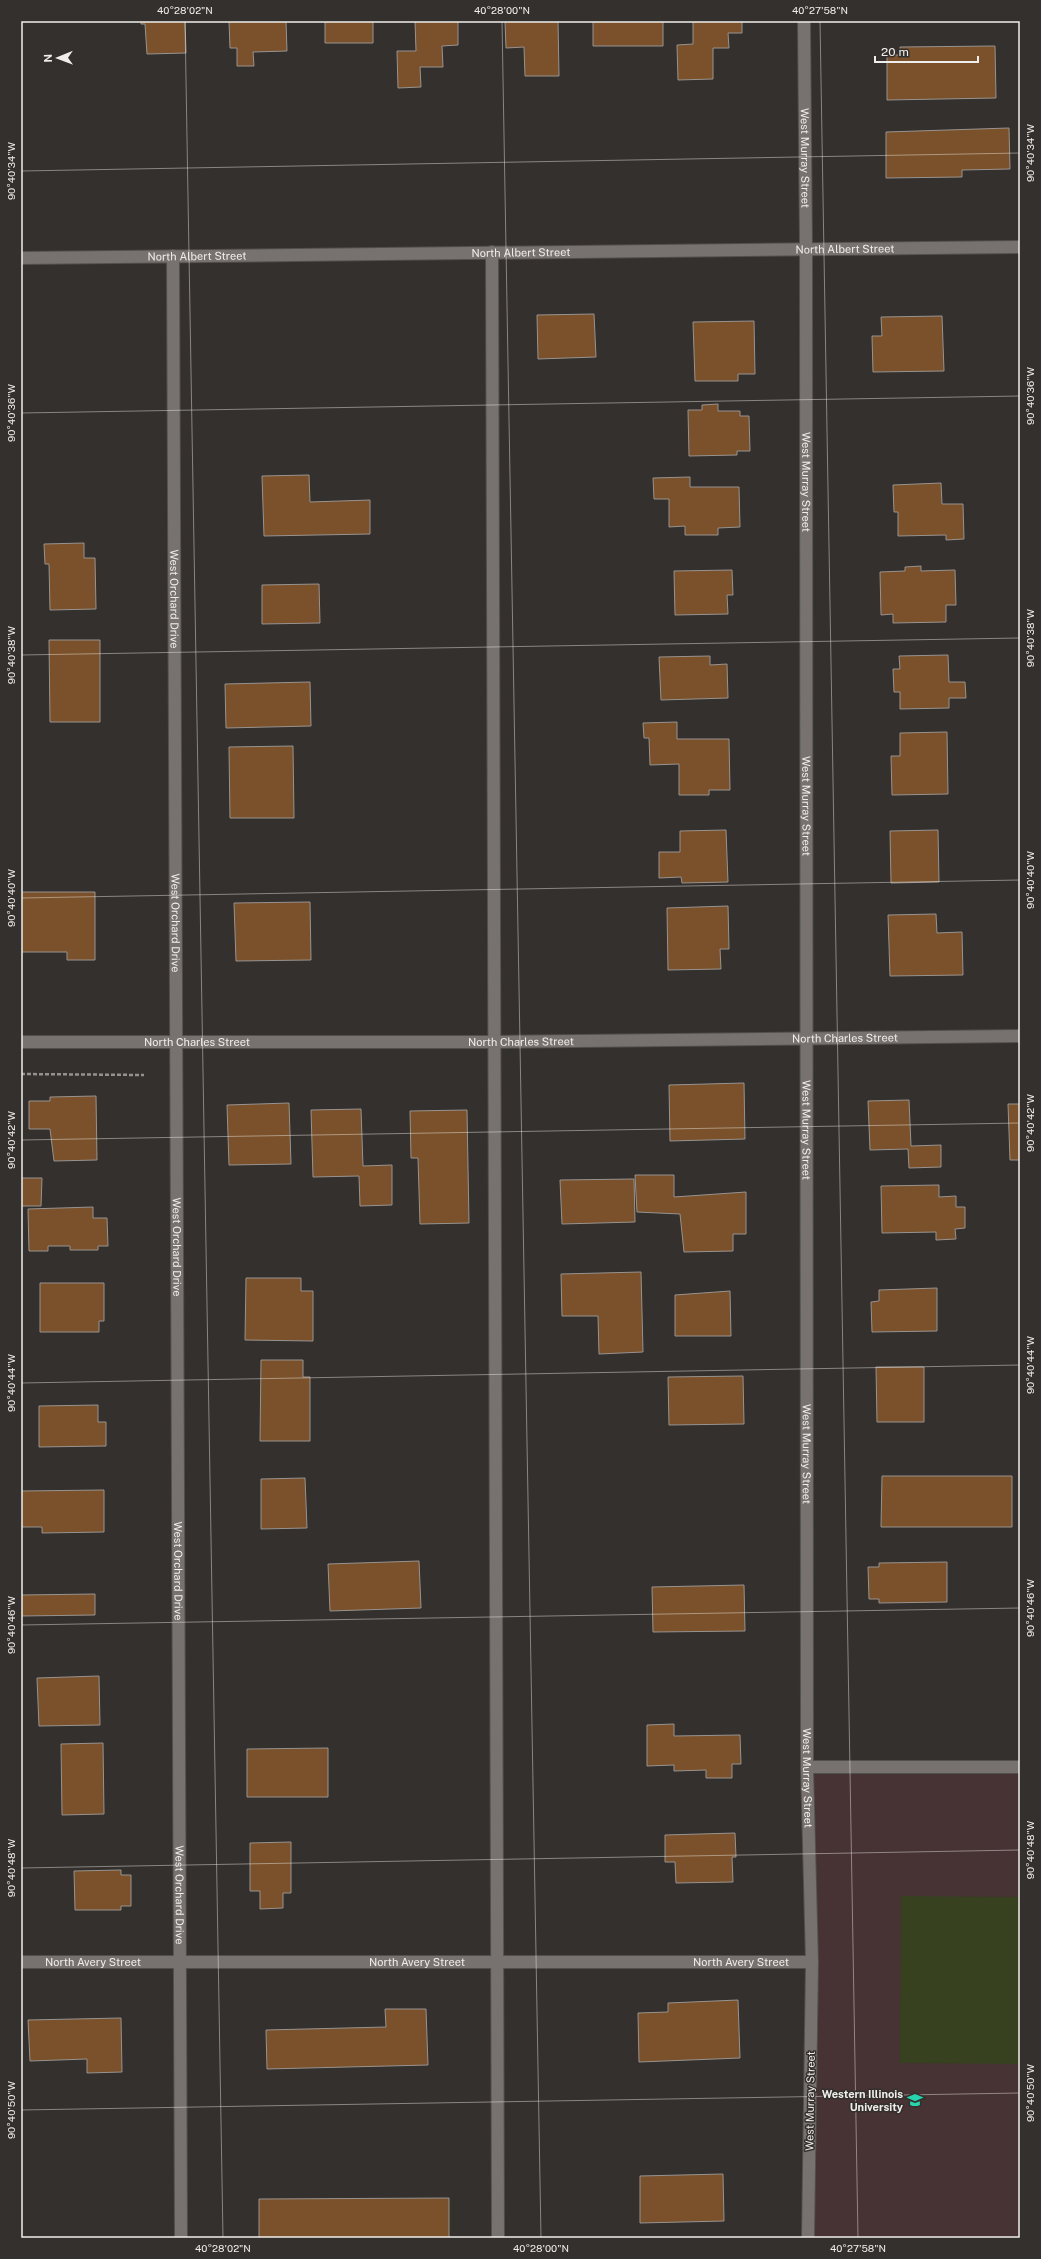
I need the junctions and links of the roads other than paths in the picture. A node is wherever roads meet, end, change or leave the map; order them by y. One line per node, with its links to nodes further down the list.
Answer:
1 (804, 21): 3 (street, West Murray Street)
2 (1020, 247): 3 (street, North Albert Street)
3 (806, 248): 4 (street, North Albert Street); 8 (street, West Murray Street)
4 (492, 252): 5 (street, North Albert Street); 11 (street)
5 (174, 256): 6 (street, North Albert Street); 10 (street, West Orchard Drive)
6 (21, 258)
7 (1020, 1036): 8 (street, North Charles Street)
8 (807, 1038): 11 (street, North Charles Street); 12 (street, West Murray Street)
9 (21, 1042): 10 (street, North Charles Street)
10 (176, 1042): 11 (street, North Charles Street); 14 (street, West Orchard Drive)
11 (494, 1042): 16 (street)
12 (807, 1767): 13 (street); 17 (street, West Murray Street)
13 (1020, 1767)
14 (179, 1961): 15 (street, North Avery Street); 16 (street, North Avery Street); 18 (street, West Orchard Drive)
15 (21, 1962)
16 (497, 1962): 17 (street, North Avery Street); 19 (street)
17 (812, 1962): 20 (street, West Murray Street)
18 (181, 2238)
19 (498, 2238)
20 (808, 2238)

